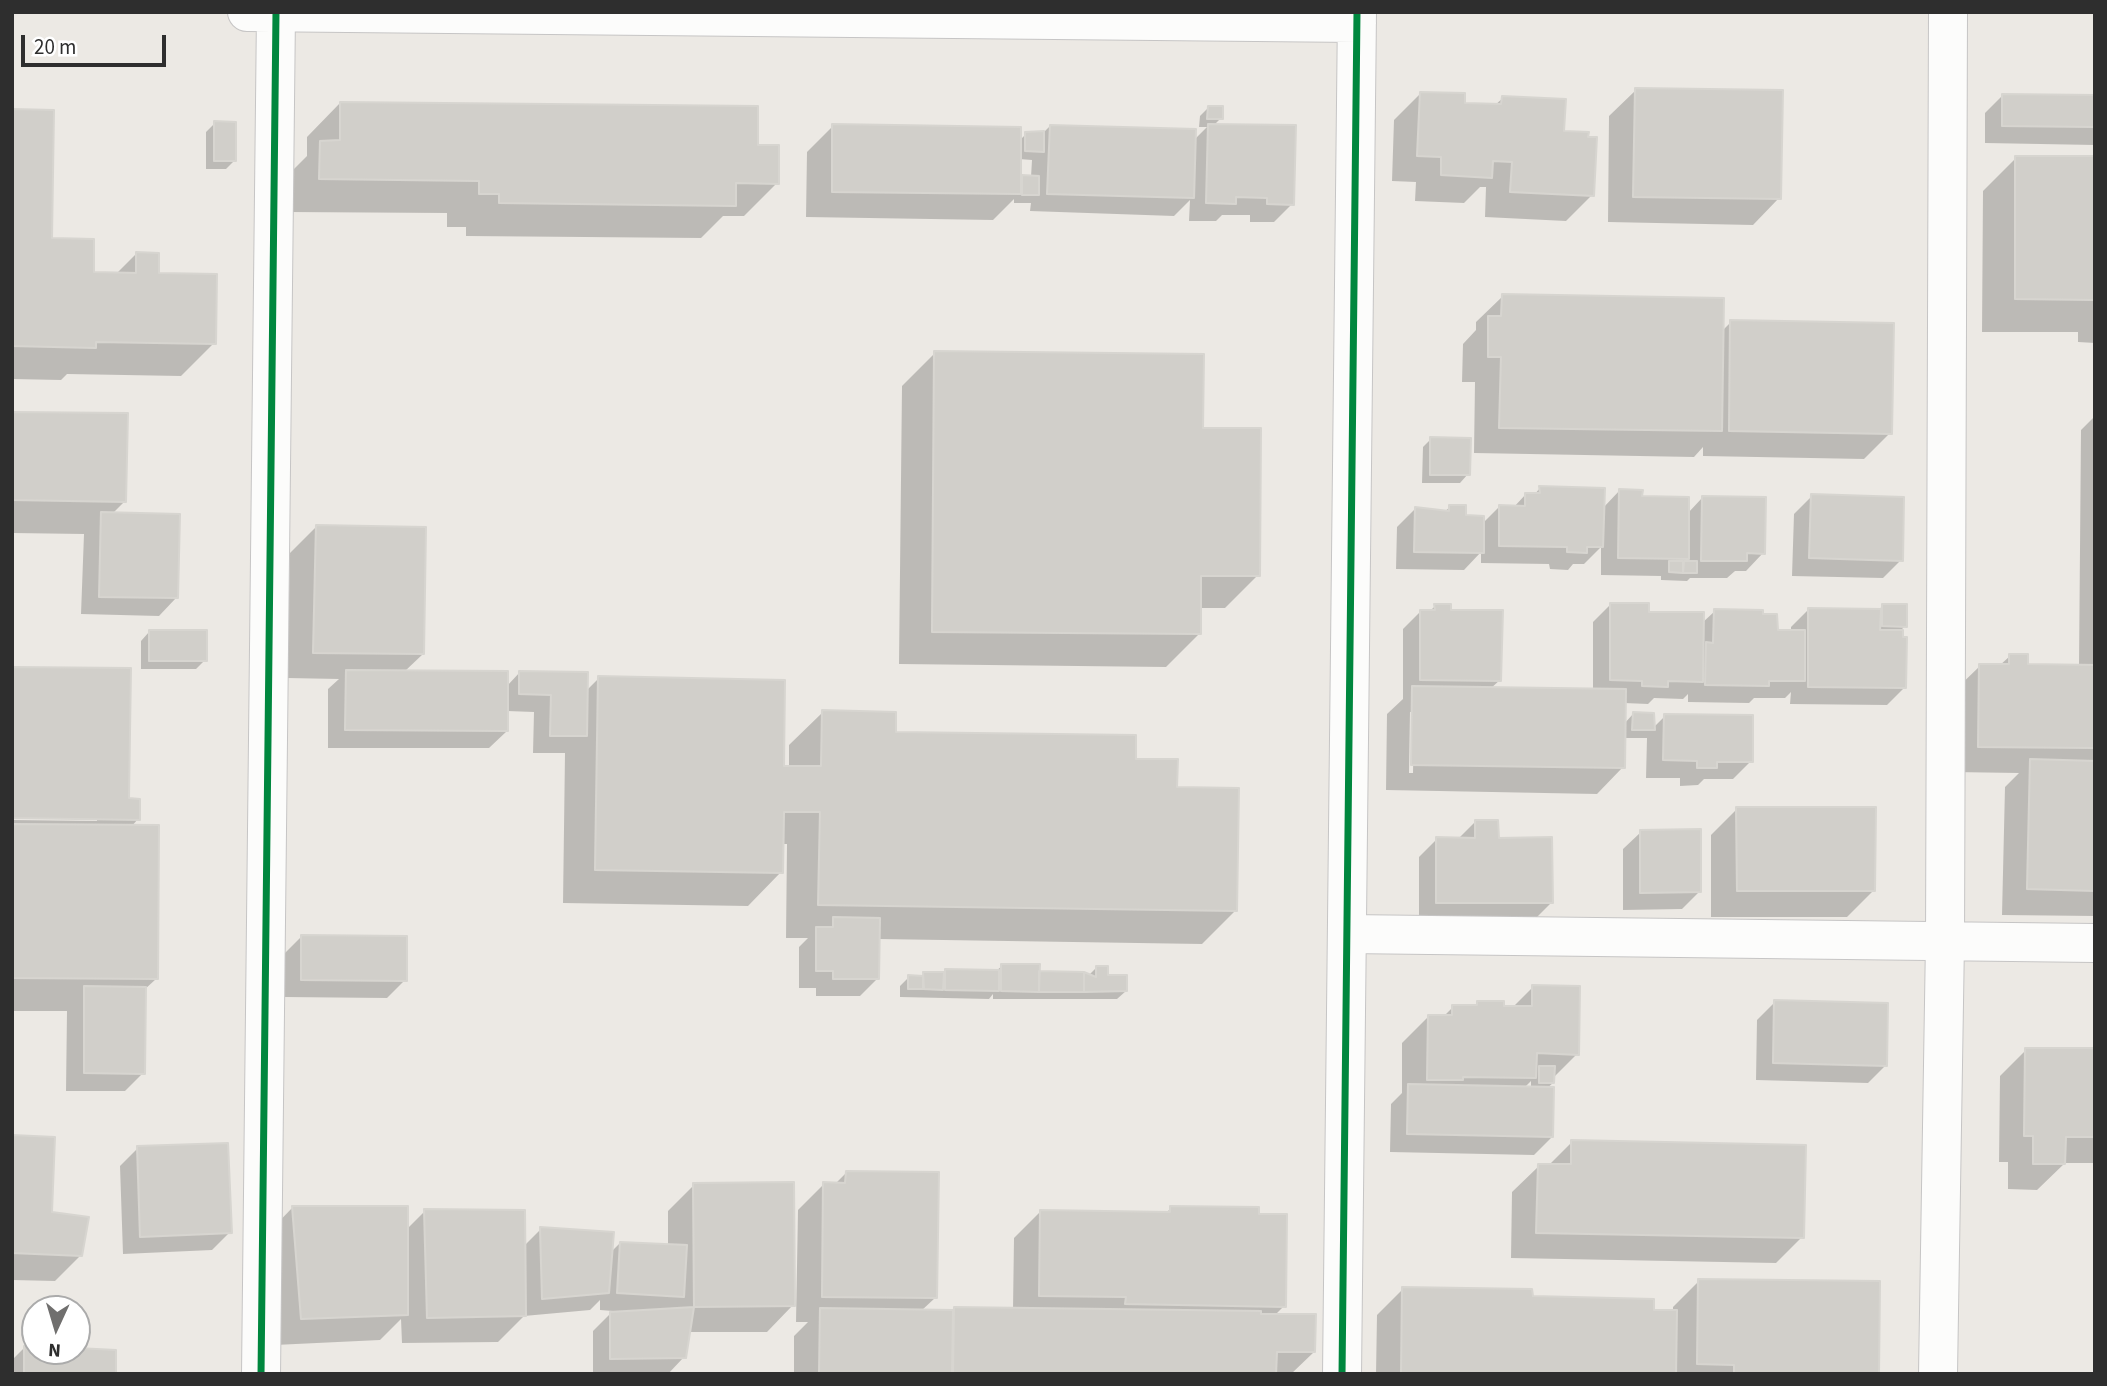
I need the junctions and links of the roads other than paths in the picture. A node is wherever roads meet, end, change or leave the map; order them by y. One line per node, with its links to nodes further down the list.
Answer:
1 (247, 12): 2 (street)
2 (276, 12): 4 (street); 8 (street)
3 (1948, 12): 6 (street)
4 (1357, 18): 5 (street)
5 (1347, 934): 6 (street); 9 (street)
6 (1945, 941): 7 (street); 10 (street)
7 (2095, 943)
8 (261, 1374)
9 (1342, 1374)
10 (1938, 1374)

